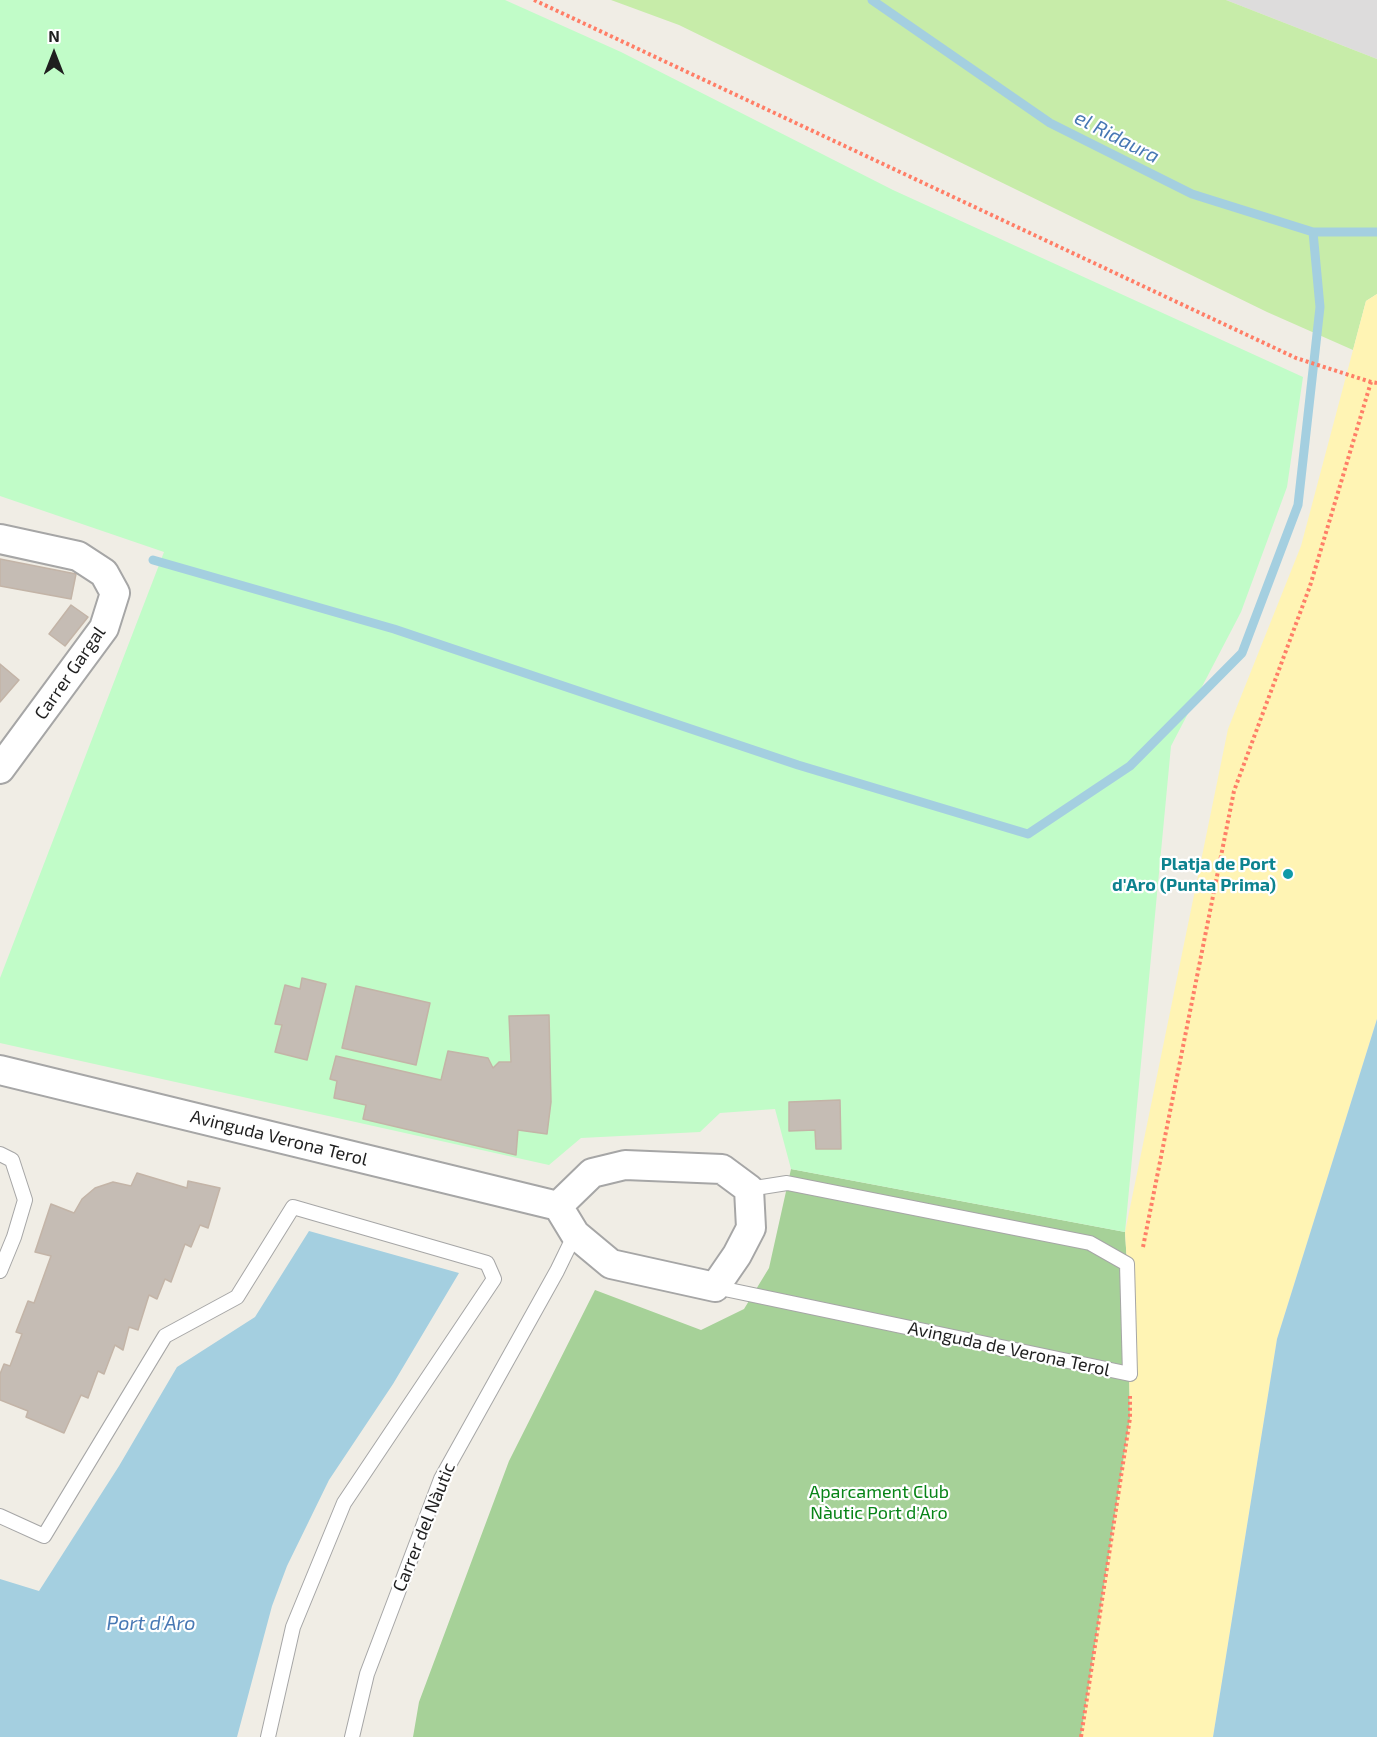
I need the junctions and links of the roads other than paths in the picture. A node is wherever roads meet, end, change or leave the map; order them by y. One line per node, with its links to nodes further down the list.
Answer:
1 (0, 539): 2 (street, Carrer Gargal)
2 (0, 769)
3 (0, 1070): 6 (street, Avinguda Verona Terol)
4 (0, 1154): 8 (lane)
5 (749, 1189): 6 (street); 9 (street); 9 (lane, Avinguda de Verona Terol)
6 (558, 1206): 7 (street)
7 (575, 1234): 9 (street); 12 (lane, Carrer del Nàutic)
8 (0, 1271)
9 (715, 1287)
10 (0, 1516): 11 (lane)
11 (268, 1737)
12 (352, 1737)

